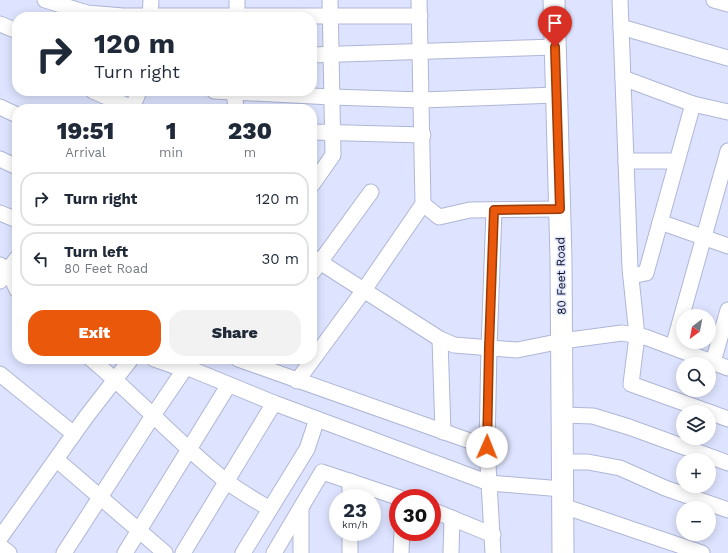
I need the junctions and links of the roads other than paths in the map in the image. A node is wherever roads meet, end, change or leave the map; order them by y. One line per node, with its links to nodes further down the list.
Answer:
1 (45, 0): 8 (street)
2 (151, 0): 9 (street)
3 (237, 0): 10 (street)
4 (330, 0): 12 (street)
5 (419, 0): 13 (street)
6 (554, 0): 17 (main road, 80 Feet Road)
7 (620, 0): 15 (street)
8 (84, 12)
9 (150, 12)
10 (237, 12)
11 (317, 16): 12 (street)
12 (331, 16): 13 (street); 19 (street)
13 (420, 16): 18 (street)
14 (0, 24): 16 (street)
15 (621, 27): 21 (street); 22 (street)
16 (12, 29)
17 (555, 47): 18 (street); 23 (main road, 80 Feet Road)
18 (420, 52): 19 (street); 27 (street)
19 (331, 54): 20 (street); 26 (street)
20 (317, 55)
21 (728, 58)
22 (623, 78): 29 (street); 38 (street)
23 (557, 95): 27 (street); 44 (main road, 80 Feet Road)
24 (104, 96): 28 (street)
25 (312, 96): 26 (street)
26 (332, 97): 27 (street); 34 (street)
27 (422, 100): 35 (street)
28 (121, 104)
29 (693, 104): 31 (street); 39 (street)
30 (0, 107): 32 (street)
31 (728, 112)
32 (12, 113)
33 (317, 132): 34 (street)
34 (332, 133): 35 (street); 41 (street)
35 (423, 135): 43 (street)
36 (728, 150): 49 (street)
37 (0, 159): 40 (street)
38 (626, 161): 39 (street); 54 (street)
39 (677, 162): 48 (street)
40 (12, 165)
41 (317, 178)
42 (371, 192): 51 (street)
43 (423, 204): 45 (street); 56 (street)
44 (560, 209): 45 (street); 60 (main road, 80 Feet Road)
45 (494, 210): 62 (street)
46 (0, 213): 47 (street)
47 (12, 218)
48 (660, 222): 49 (street); 54 (street)
49 (703, 239): 50 (street); 61 (street)
50 (728, 246)
51 (317, 261)
52 (317, 265): 56 (street)
53 (6, 268): 55 (street)
54 (631, 276): 58 (street)
55 (12, 280)
56 (364, 290): 59 (street); 63 (street)
57 (728, 310): 65 (street)
58 (637, 336): 60 (street); 61 (street); 81 (street)
59 (440, 339): 62 (street); 87 (street)
60 (562, 341): 62 (street); 82 (main road, 80 Feet Road)
61 (673, 347): 64 (street)
62 (489, 348): 89 (street)
63 (317, 354)
64 (700, 357)
65 (714, 357)
66 (716, 363): 75 (street)
67 (97, 364): 77 (street)
68 (127, 364): 77 (street)
69 (168, 364): 70 (street)
70 (184, 364)
71 (188, 364): 84 (street)
72 (191, 364): 79 (street)
73 (255, 364): 78 (street)
74 (310, 364): 78 (street)
75 (728, 368)
76 (0, 374): 88 (street)
77 (116, 380): 84 (street); 88 (street)
78 (297, 381): 87 (street)
79 (228, 386): 80 (street); 90 (street)
80 (274, 404): 85 (street); 94 (street)
81 (690, 405)
82 (562, 415): 92 (main road, 80 Feet Road); 93 (street)
83 (716, 415): 86 (street)
84 (152, 416): 90 (street); 99 (street)
85 (317, 419): 96 (street); 102 (street)
86 (728, 419)
87 (443, 432): 89 (street)
88 (74, 434): 91 (street)
89 (487, 447): 96 (street)
90 (189, 448): 94 (street); 106 (street)
91 (57, 460): 99 (street); 108 (street)
92 (562, 462): 100 (main road, 80 Feet Road); 103 (street)
93 (728, 463)
94 (227, 481): 102 (street); 116 (street)
95 (350, 482): 97 (street); 98 (street); 101 (street)
96 (489, 483): 100 (street); 107 (street)
97 (350, 489)
98 (389, 494)
99 (100, 498): 106 (street); 113 (street)
100 (562, 498): 124 (main road, 80 Feet Road); 125 (street)
101 (301, 508): 118 (street); 119 (street)
102 (270, 509): 117 (street)
103 (728, 510)
104 (441, 514): 105 (street)
105 (452, 518): 107 (street); 122 (street)
106 (138, 530): 114 (street); 115 (street)
107 (492, 535): 123 (street)
108 (0, 538)
109 (350, 541): 120 (street)
110 (402, 541): 121 (street)
111 (0, 546): 112 (street)
112 (9, 553)
113 (64, 553)
114 (125, 553)
115 (165, 553)
116 (182, 553)
117 (243, 553)
118 (274, 553)
119 (301, 553)
120 (350, 553)
121 (401, 553)
122 (451, 553)
123 (493, 553)
124 (563, 553)
125 (702, 553)

